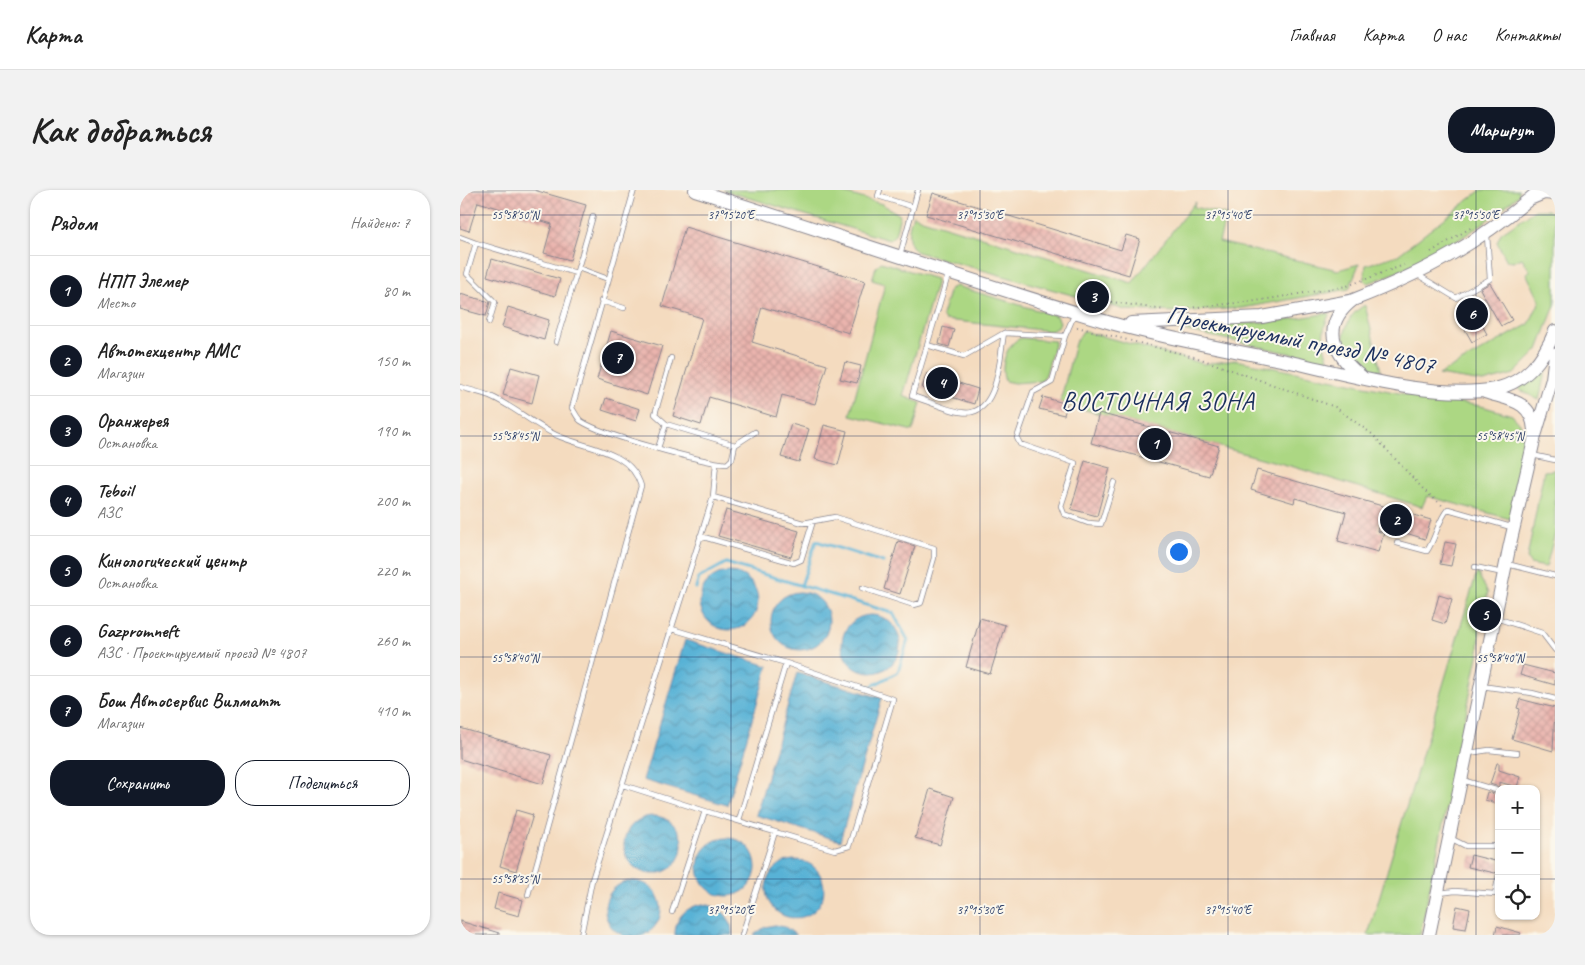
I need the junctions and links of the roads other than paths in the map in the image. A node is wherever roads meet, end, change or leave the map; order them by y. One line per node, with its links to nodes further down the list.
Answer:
1 (634, 190): 17 (lane)
2 (695, 190): 13 (main road, Проектируемый проезд № 4807)
3 (880, 190): 8 (lane)
4 (918, 190): 8 (lane)
5 (1540, 190): 7 (main road)
6 (1555, 194): 7 (main road)
7 (1528, 201): 10 (main road)
8 (913, 207): 13 (lane)
9 (593, 216): 14 (lane)
10 (1486, 233): 16 (main road); 16 (lane)
11 (460, 237): 12 (lane)
12 (476, 243): 14 (lane); 22 (lane)
13 (900, 255): 15 (main road, Проектируемый проезд № 4807)
14 (577, 271): 17 (lane); 27 (lane)
15 (950, 271): 21 (main road, Проектируемый проезд № 4807); 28 (lane)
16 (1417, 274): 18 (main road)
17 (608, 279): 19 (lane)
18 (1353, 300): 23 (main road, Проектируемый проезд № 4807); 31 (main road)
19 (601, 302): 20 (lane); 38 (lane)
20 (624, 308)
21 (1076, 312): 23 (main road, Проектируемый проезд № 4807); 26 (lane)
22 (490, 322)
23 (1114, 323): 31 (main road, Проектируемый проезд № 4807)
24 (1555, 331): 33 (main road)
25 (1004, 333): 26 (lane); 28 (lane); 28 (lane)
26 (1065, 336): 42 (lane)
27 (556, 342)
28 (927, 345)
29 (1555, 354): 36 (main road)
30 (671, 358): 34 (lane)
31 (1364, 378): 33 (main road, Проектируемый проезд № 4807)
32 (460, 387): 70 (lane)
33 (1480, 391): 36 (main road)
34 (666, 424): 37 (lane); 38 (lane)
35 (755, 432): 37 (lane)
36 (1535, 436): 39 (main road)
37 (735, 446): 41 (lane)
38 (658, 448): 41 (lane)
39 (1530, 454): 40 (lane); 45 (main road)
40 (1555, 460)
41 (716, 463): 43 (lane)
42 (1114, 482)
43 (713, 497): 44 (lane); 46 (lane)
44 (813, 521): 46 (lane); 51 (lane)
45 (1513, 528): 47 (lane); 49 (main road)
46 (700, 536): 53 (lane)
47 (1397, 543)
48 (1475, 567): 49 (lane)
49 (1505, 568): 50 (lane); 52 (main road)
50 (1555, 576)
51 (862, 588)
52 (1494, 617): 54 (lane); 56 (main road)
53 (672, 629): 55 (lane); 61 (lane)
54 (1555, 650)
55 (786, 663): 64 (lane); 65 (lane)
56 (1480, 686): 57 (lane); 58 (main road)
57 (1555, 699)
58 (1467, 753): 59 (lane); 60 (main road)
59 (1517, 753)
60 (1462, 780): 62 (lane); 66 (main road)
61 (623, 784): 63 (lane); 72 (lane)
62 (1495, 790)
63 (705, 812): 64 (lane); 71 (lane)
64 (739, 820): 65 (lane)
65 (775, 832): 73 (lane)
66 (1449, 838): 67 (lane); 69 (main road)
67 (1495, 846)
68 (1499, 875): 69 (lane)
69 (1438, 893): 74 (main road)
70 (528, 895)
71 (672, 912)
72 (581, 935)
73 (742, 935)
74 (1429, 935)

